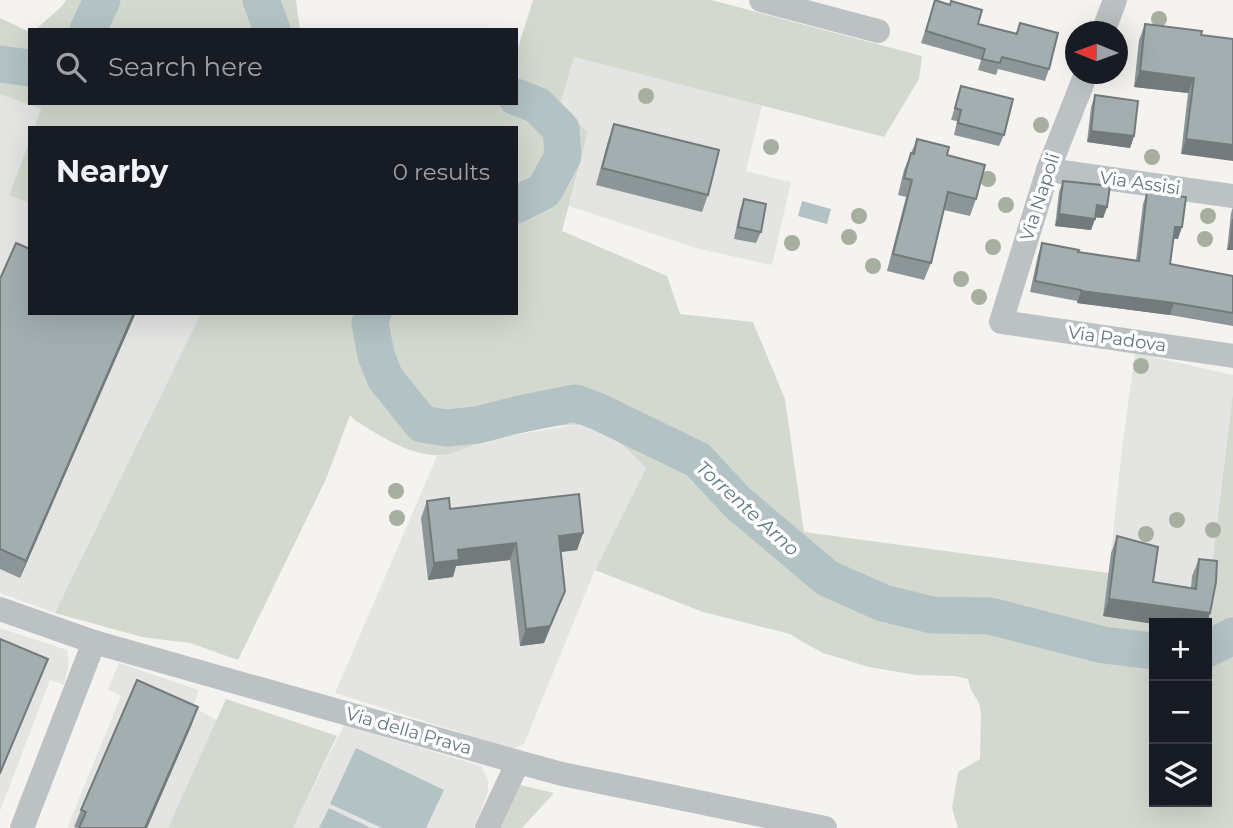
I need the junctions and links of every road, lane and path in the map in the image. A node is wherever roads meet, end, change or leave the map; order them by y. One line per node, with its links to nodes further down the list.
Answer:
1 (761, 0): 4 (street)
2 (1115, 0): 3 (street)
3 (1107, 21)
4 (878, 31)
5 (1082, 84): 6 (street, Via Napoli)
6 (1048, 170): 7 (street, Via Assisi); 8 (street, Via Napoli)
7 (1233, 196)
8 (1001, 323): 9 (street, Via Padova)
9 (1233, 356)
10 (0, 609): 11 (street, Via della Prava)
11 (94, 642): 12 (street, Via della Prava); 13 (street)
12 (518, 762): 14 (street); 15 (street, Via della Prava)
13 (22, 828)
14 (487, 828)
15 (825, 828)

